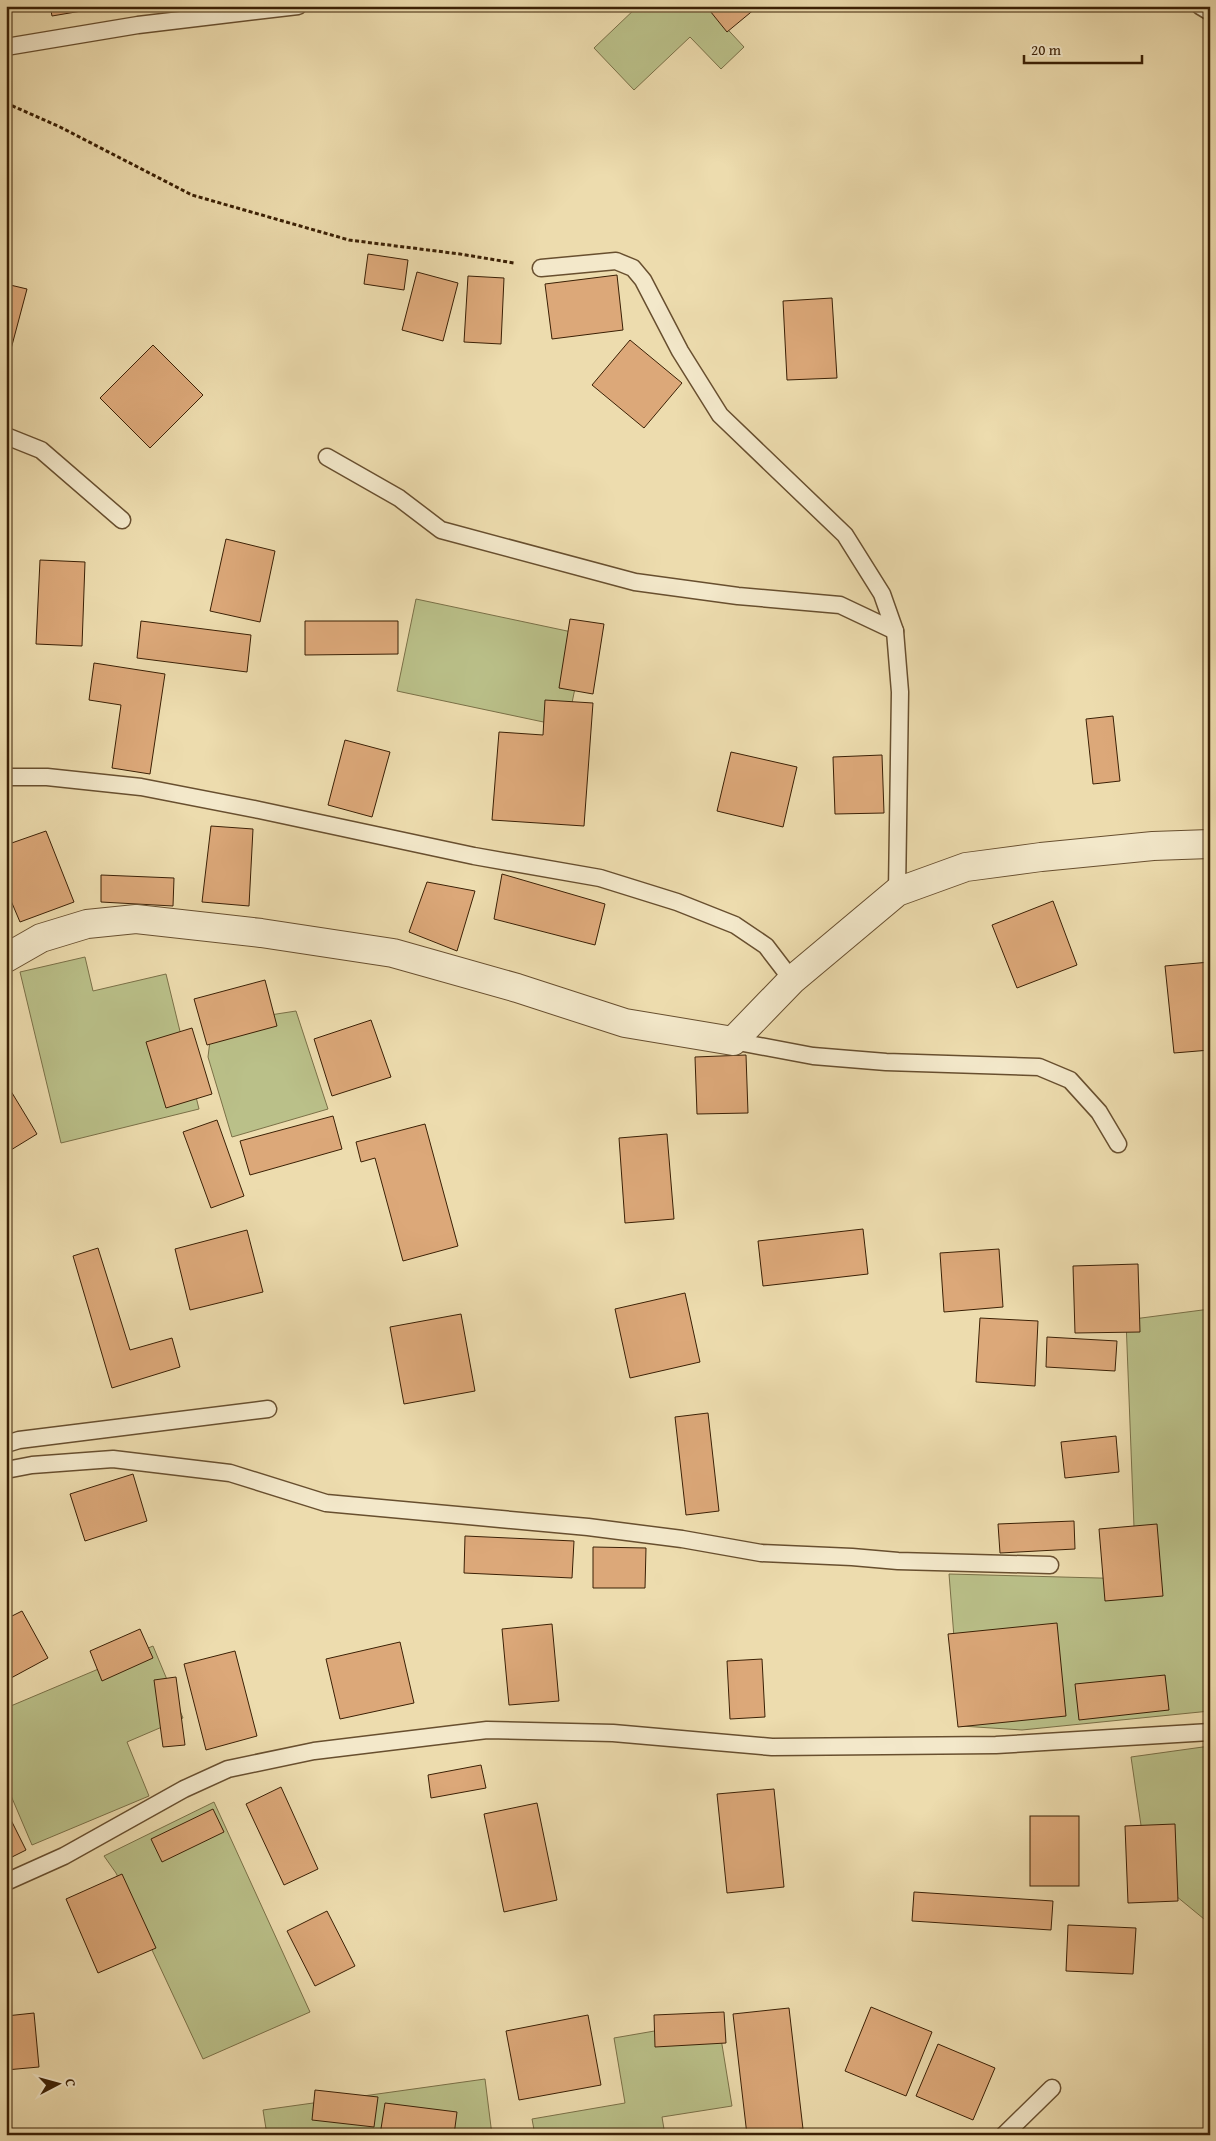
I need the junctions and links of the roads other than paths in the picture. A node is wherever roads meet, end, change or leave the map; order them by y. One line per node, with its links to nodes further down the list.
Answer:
1 (298, 6): 4 (lane)
2 (1200, 6): 3 (lane)
3 (1210, 12)
4 (6, 47)
5 (541, 268): 9 (lane)
6 (6, 436): 8 (lane)
7 (327, 457): 9 (lane)
8 (122, 520)
9 (895, 631): 12 (lane)
10 (6, 777): 14 (lane)
11 (1210, 844): 12 (street)
12 (897, 892): 14 (street)
13 (6, 958): 15 (street)
14 (792, 980): 15 (street)
15 (733, 1041): 16 (lane)
16 (1118, 1144)
17 (268, 1409): 18 (lane)
18 (6, 1444)
19 (6, 1470): 20 (lane)
20 (1050, 1566)
21 (1210, 1732): 22 (lane)
22 (6, 1882)
23 (1052, 2088): 24 (lane)
24 (1004, 2135)

